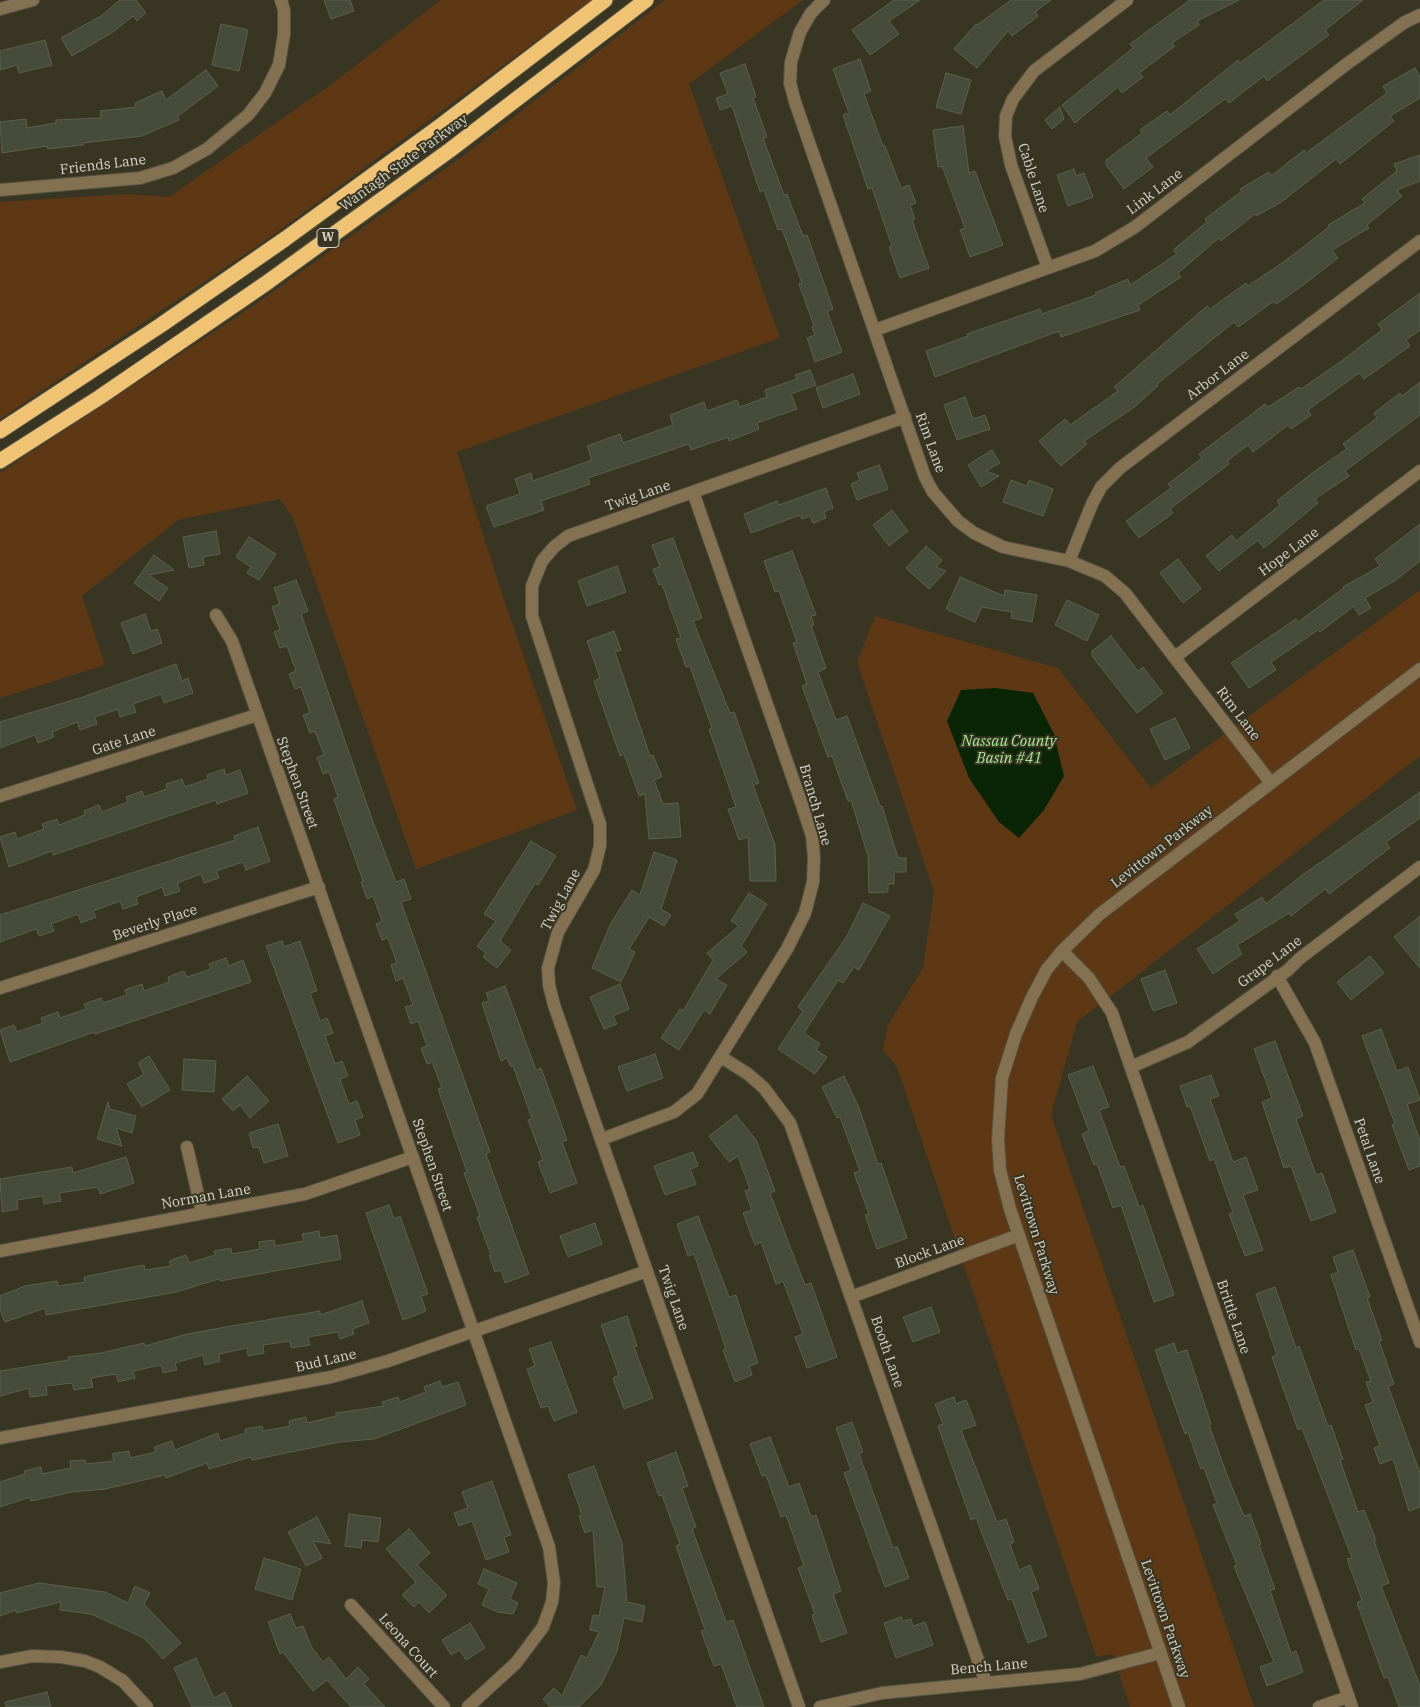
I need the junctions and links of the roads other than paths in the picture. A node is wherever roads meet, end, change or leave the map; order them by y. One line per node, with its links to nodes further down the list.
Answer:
1 (32, 0): 7 (street)
2 (281, 0): 9 (street, Friends Lane)
3 (605, 0): 14 (highway, Wantagh State Parkway / W)
4 (646, 0): 15 (highway, Wantagh State Parkway / W)
5 (824, 0): 12 (street, Rim Lane)
6 (1127, 0): 11 (street, Cable Lane)
7 (0, 9)
8 (1420, 15): 11 (street, Link Lane)
9 (0, 190)
10 (1420, 241): 18 (street, Arbor Lane)
11 (1048, 268): 12 (street, Link Lane)
12 (875, 330): 13 (street, Rim Lane)
13 (905, 417): 17 (street, Twig Lane); 18 (street, Rim Lane)
14 (0, 432)
15 (0, 461)
16 (1420, 471): 20 (street, Hope Lane)
17 (693, 492): 30 (street, Branch Lane); 32 (street, Twig Lane)
18 (1069, 561): 20 (street, Rim Lane)
19 (216, 615): 22 (street, Stephen Street)
20 (1175, 657): 23 (street, Rim Lane)
21 (1420, 669): 23 (street, Levittown Parkway)
22 (257, 714): 24 (street, Gate Lane); 26 (street, Stephen Street)
23 (1271, 783): 27 (street, Levittown Parkway)
24 (0, 796)
25 (1420, 867): 28 (street, Grape Lane)
26 (318, 887): 29 (street, Beverly Place); 34 (street, Stephen Street)
27 (1062, 951): 31 (street, Brittle Lane); 36 (street, Levittown Parkway)
28 (1277, 976): 31 (street, Grape Lane); 41 (street, Petal Lane)
29 (0, 988)
30 (721, 1057): 32 (street, Branch Lane); 39 (street, Booth Lane)
31 (1131, 1068): 47 (street, Brittle Lane)
32 (602, 1139): 38 (street, Twig Lane)
33 (187, 1147): 35 (street)
34 (413, 1157): 35 (street, Norman Lane); 40 (street, Stephen Street)
35 (202, 1212): 37 (street, Norman Lane)
36 (1019, 1235): 39 (street, Block Lane); 44 (street, Levittown Parkway)
37 (0, 1251)
38 (648, 1271): 40 (street, Bud Lane); 51 (street, Twig Lane)
39 (851, 1297): 46 (street, Booth Lane)
40 (473, 1331): 42 (street, Bud Lane); 50 (street, Stephen Street)
41 (1419, 1334)
42 (0, 1438)
43 (351, 1605): 49 (street, Leona Court)
44 (1160, 1653): 46 (street, Bench Lane); 53 (street, Levittown Parkway)
45 (0, 1662): 48 (street)
46 (986, 1683): 52 (street, Bench Lane)
47 (1350, 1702): 54 (street)
48 (147, 1707)
49 (444, 1707)
50 (468, 1707)
51 (800, 1707)
52 (820, 1707)
53 (1179, 1707)
54 (1319, 1707)

